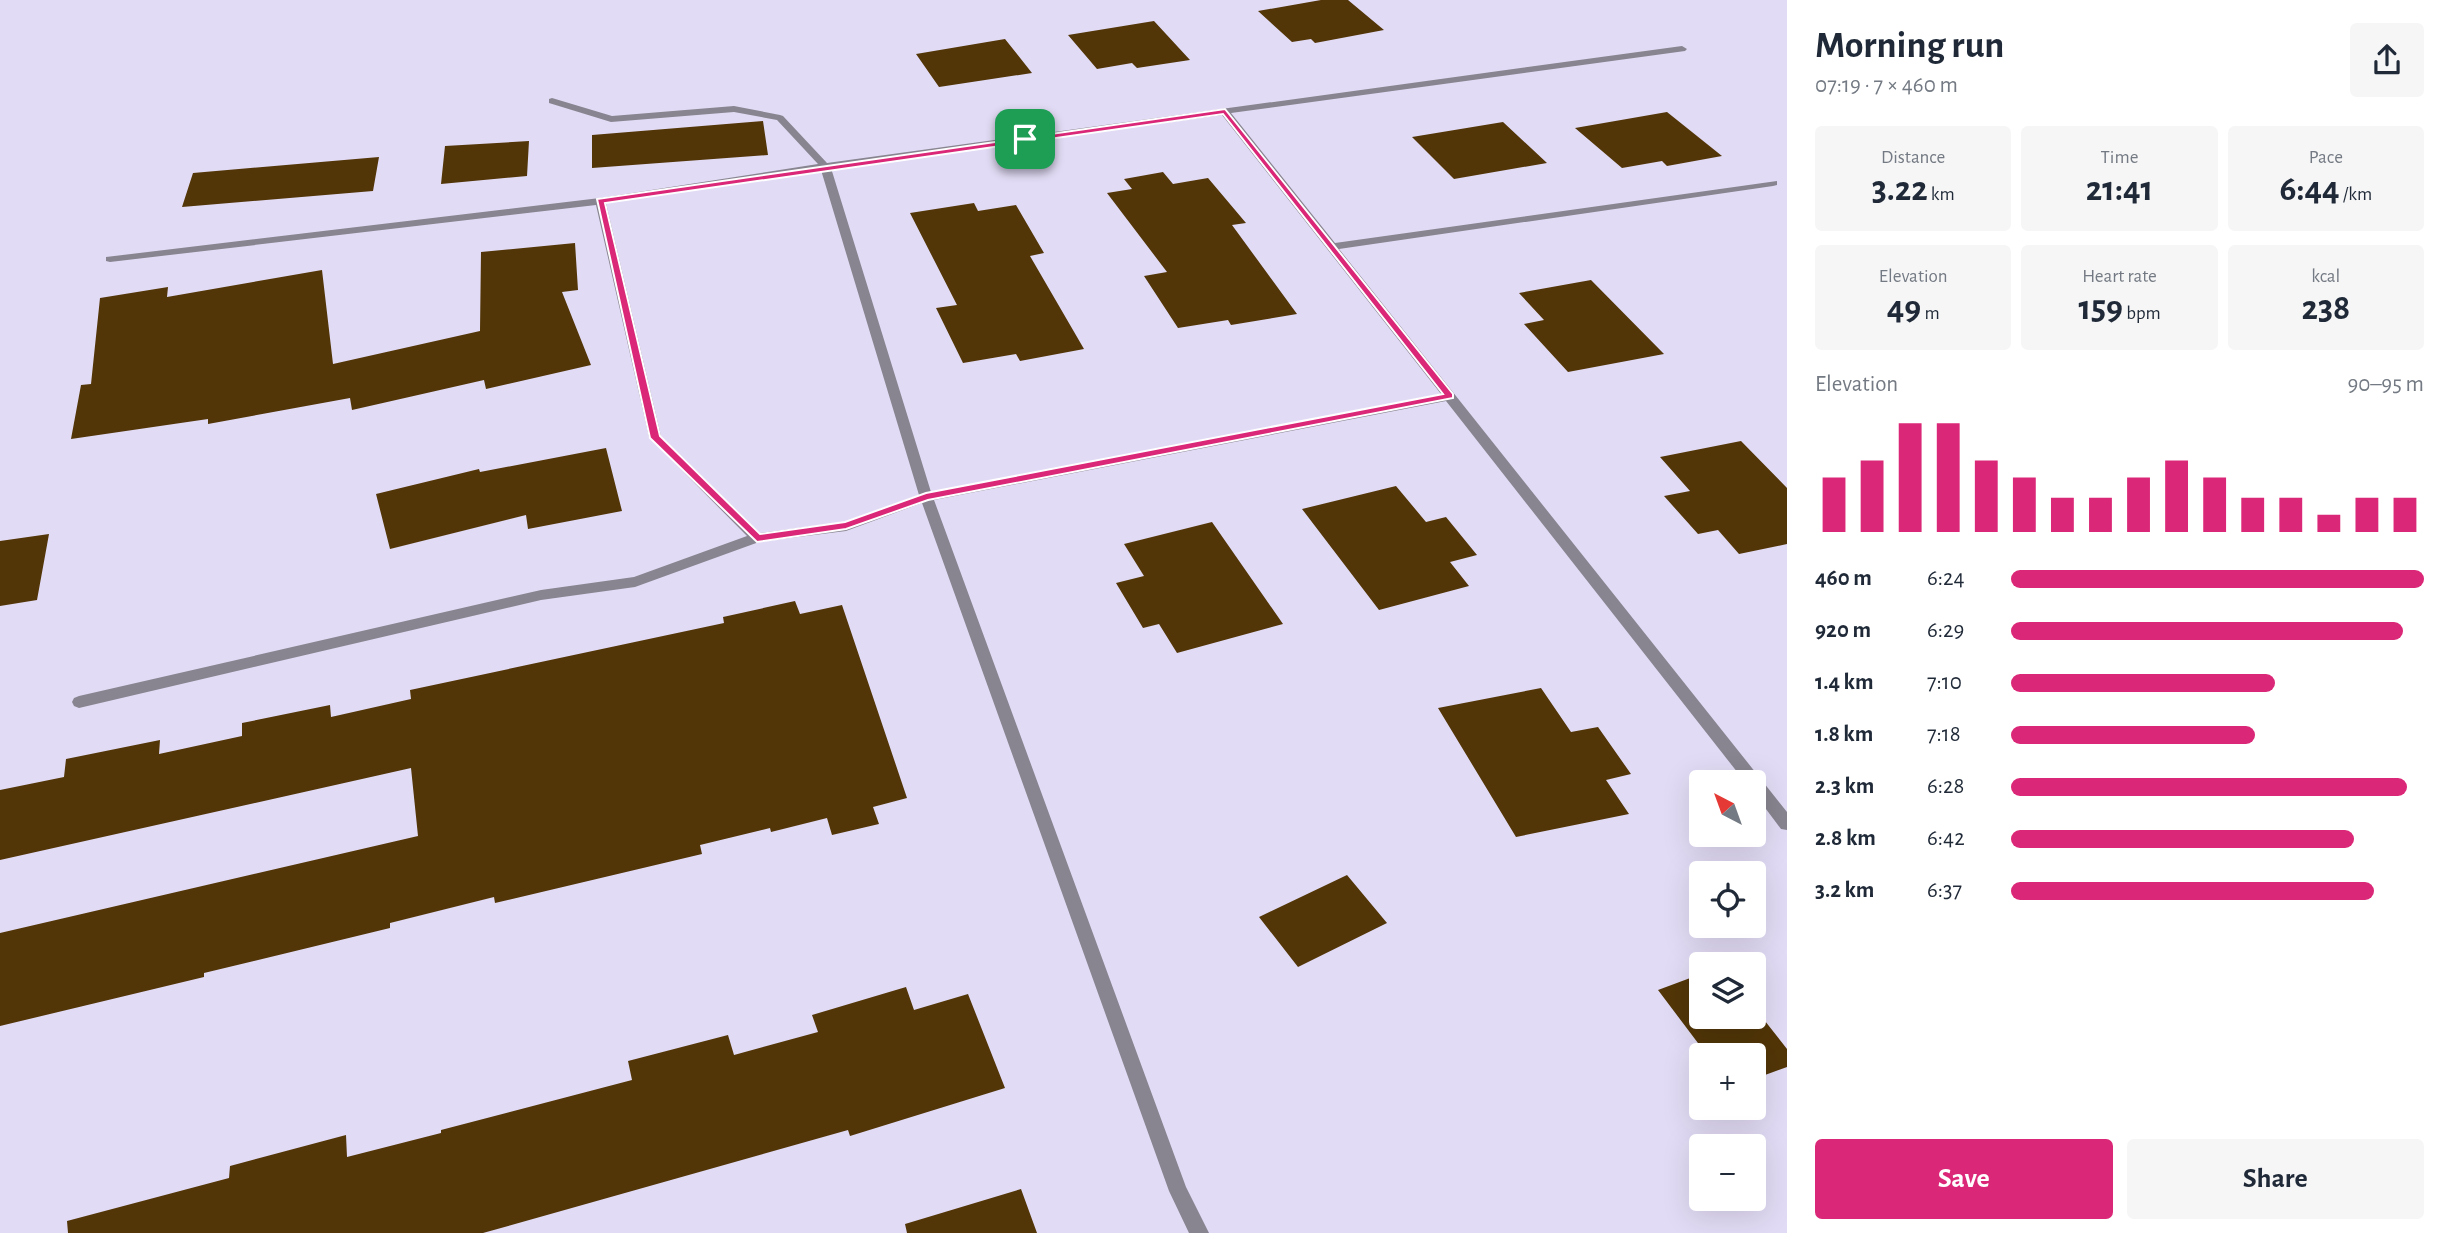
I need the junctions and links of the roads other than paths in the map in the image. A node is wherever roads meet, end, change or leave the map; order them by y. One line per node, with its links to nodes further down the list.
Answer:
1 (1682, 49): 3 (street)
2 (552, 101): 4 (street)
3 (1225, 112): 4 (street); 7 (street)
4 (825, 166): 6 (street); 10 (street)
5 (1773, 183): 7 (street)
6 (600, 201): 8 (street); 11 (street)
7 (1332, 247): 9 (street)
8 (110, 259)
9 (1450, 396): 10 (street); 13 (street)
10 (926, 497): 11 (street); 14 (street)
11 (757, 538): 12 (street)
12 (79, 702)
13 (1787, 824)
14 (1199, 1233)

